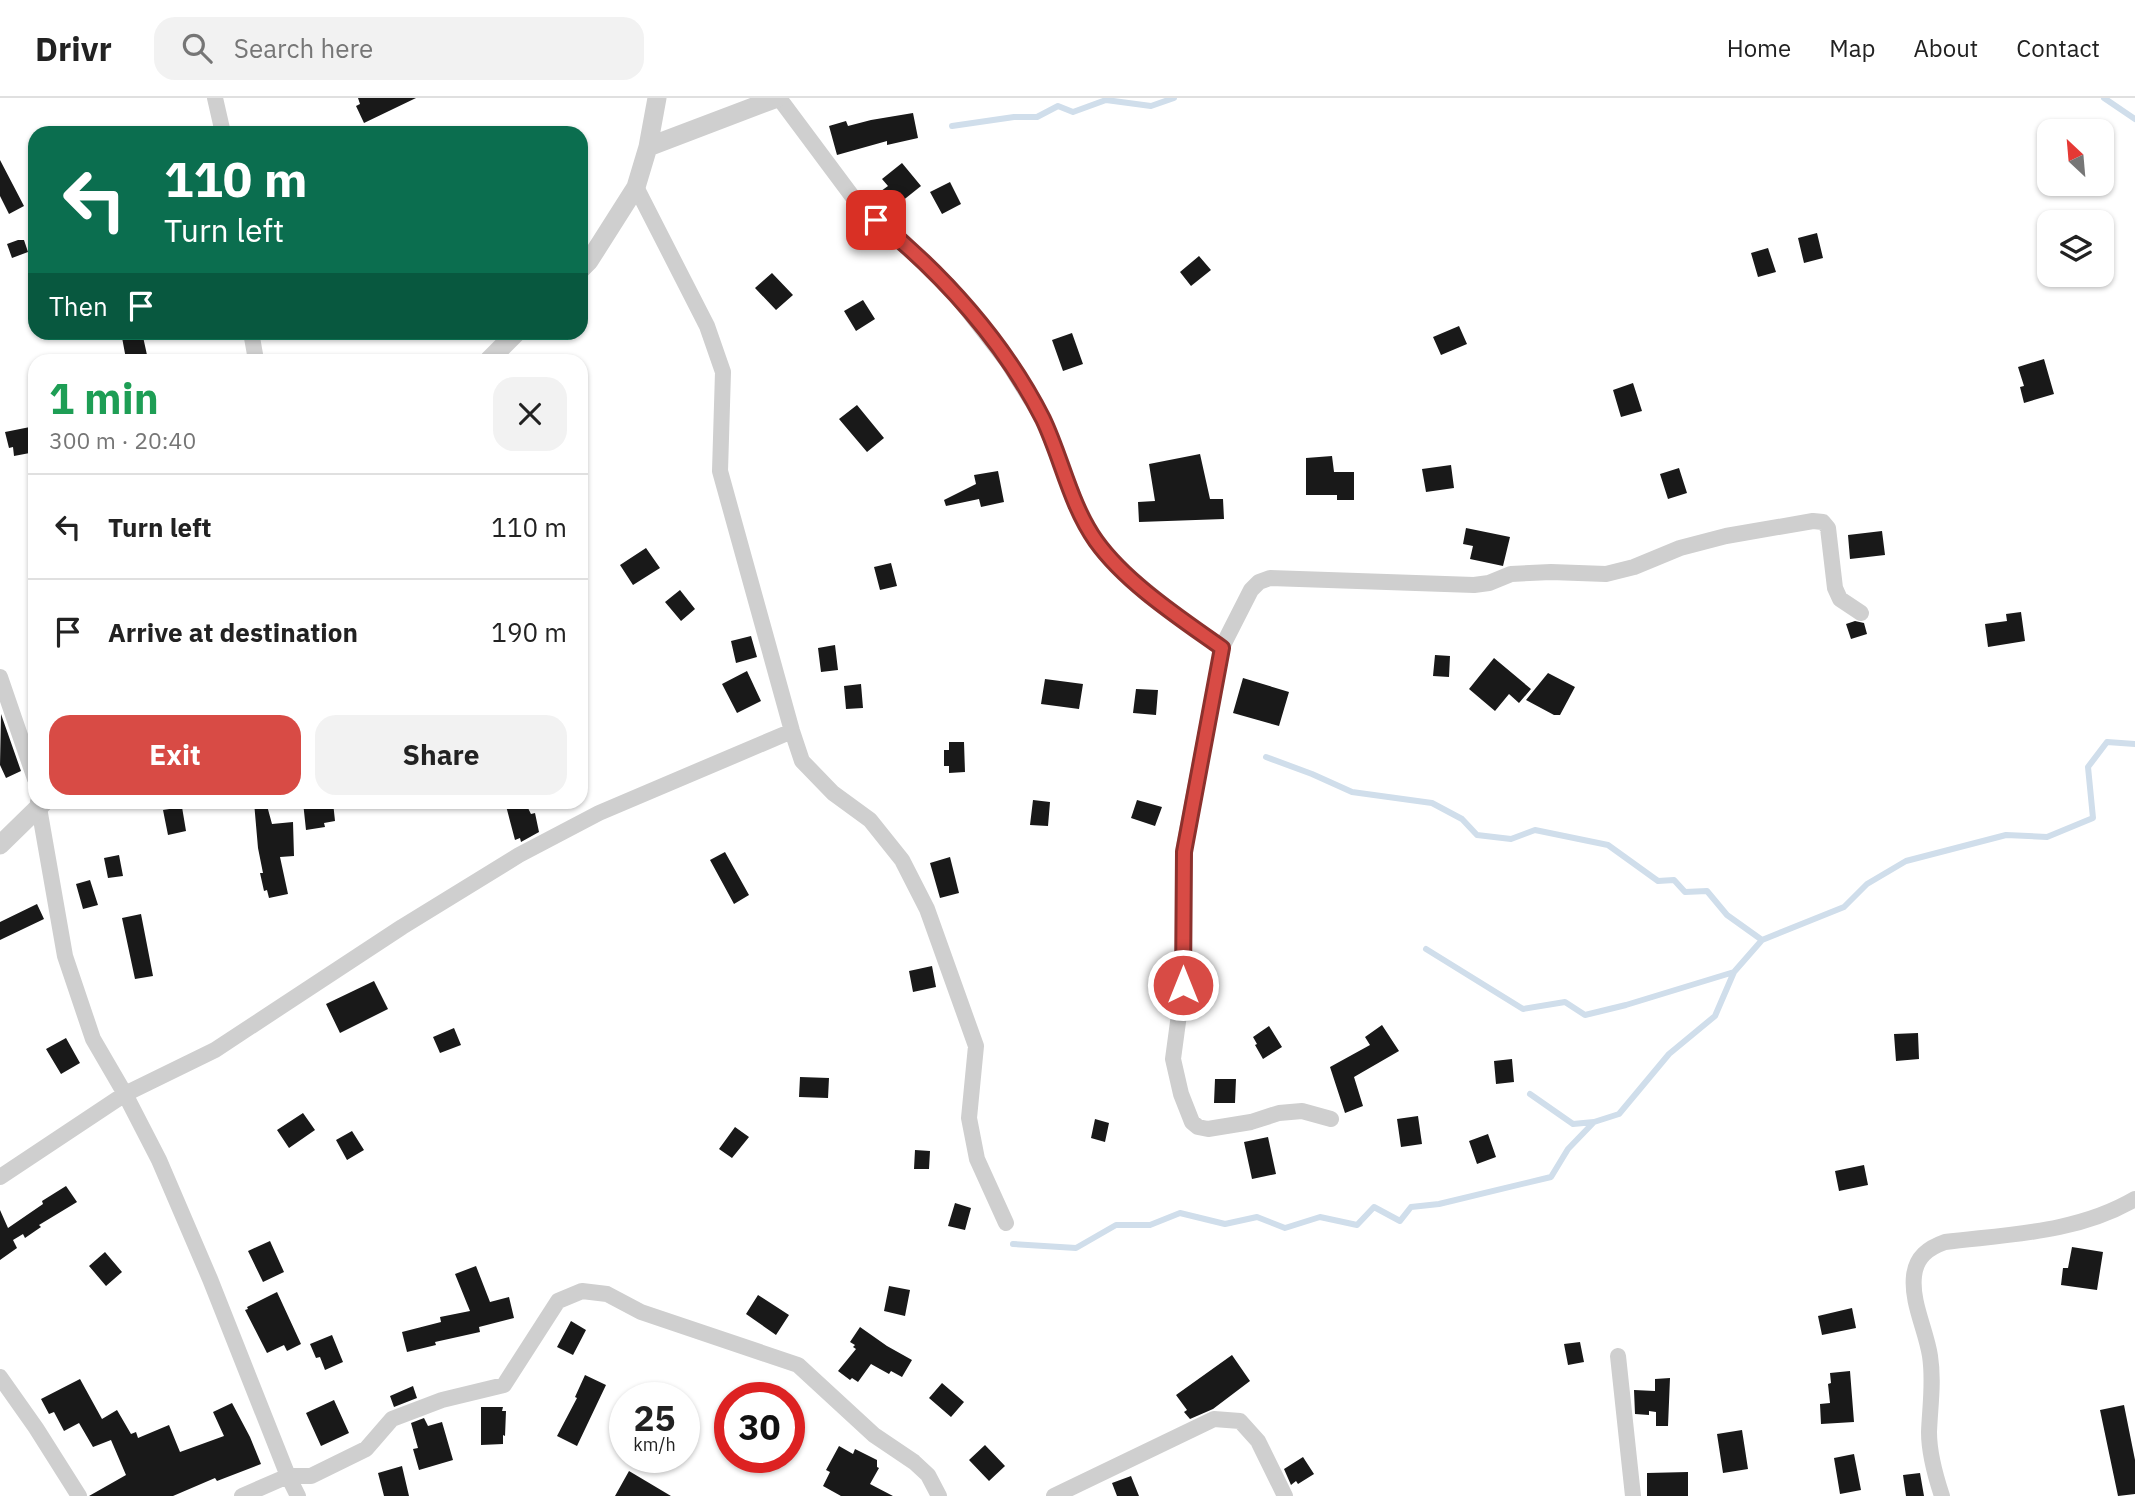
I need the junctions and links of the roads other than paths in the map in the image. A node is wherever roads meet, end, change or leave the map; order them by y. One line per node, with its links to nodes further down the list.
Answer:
1 (215, 98): 4 (street)
2 (657, 98): 5 (street)
3 (778, 98): 5 (street); 11 (street)
4 (221, 126)
5 (648, 148): 6 (street)
6 (636, 187): 7 (street); 13 (street)
7 (588, 262)
8 (509, 340): 9 (street)
9 (495, 354)
10 (1861, 612): 11 (street)
11 (1222, 648): 19 (street)
12 (0, 677): 14 (street)
13 (792, 731): 18 (street); 22 (street)
14 (28, 759)
15 (35, 809): 17 (street)
16 (42, 809): 18 (street)
17 (0, 845)
18 (125, 1094): 20 (street); 25 (street)
19 (1331, 1119)
20 (0, 1177)
21 (2135, 1199): 33 (street)
22 (1006, 1223)
23 (1618, 1356): 32 (street)
24 (0, 1377): 26 (street)
25 (288, 1476): 27 (street); 28 (street); 29 (street)
26 (79, 1496)
27 (242, 1496)
28 (298, 1496)
29 (939, 1496)
30 (1054, 1496): 31 (street)
31 (1285, 1496)
32 (1633, 1496)
33 (1942, 1496)

